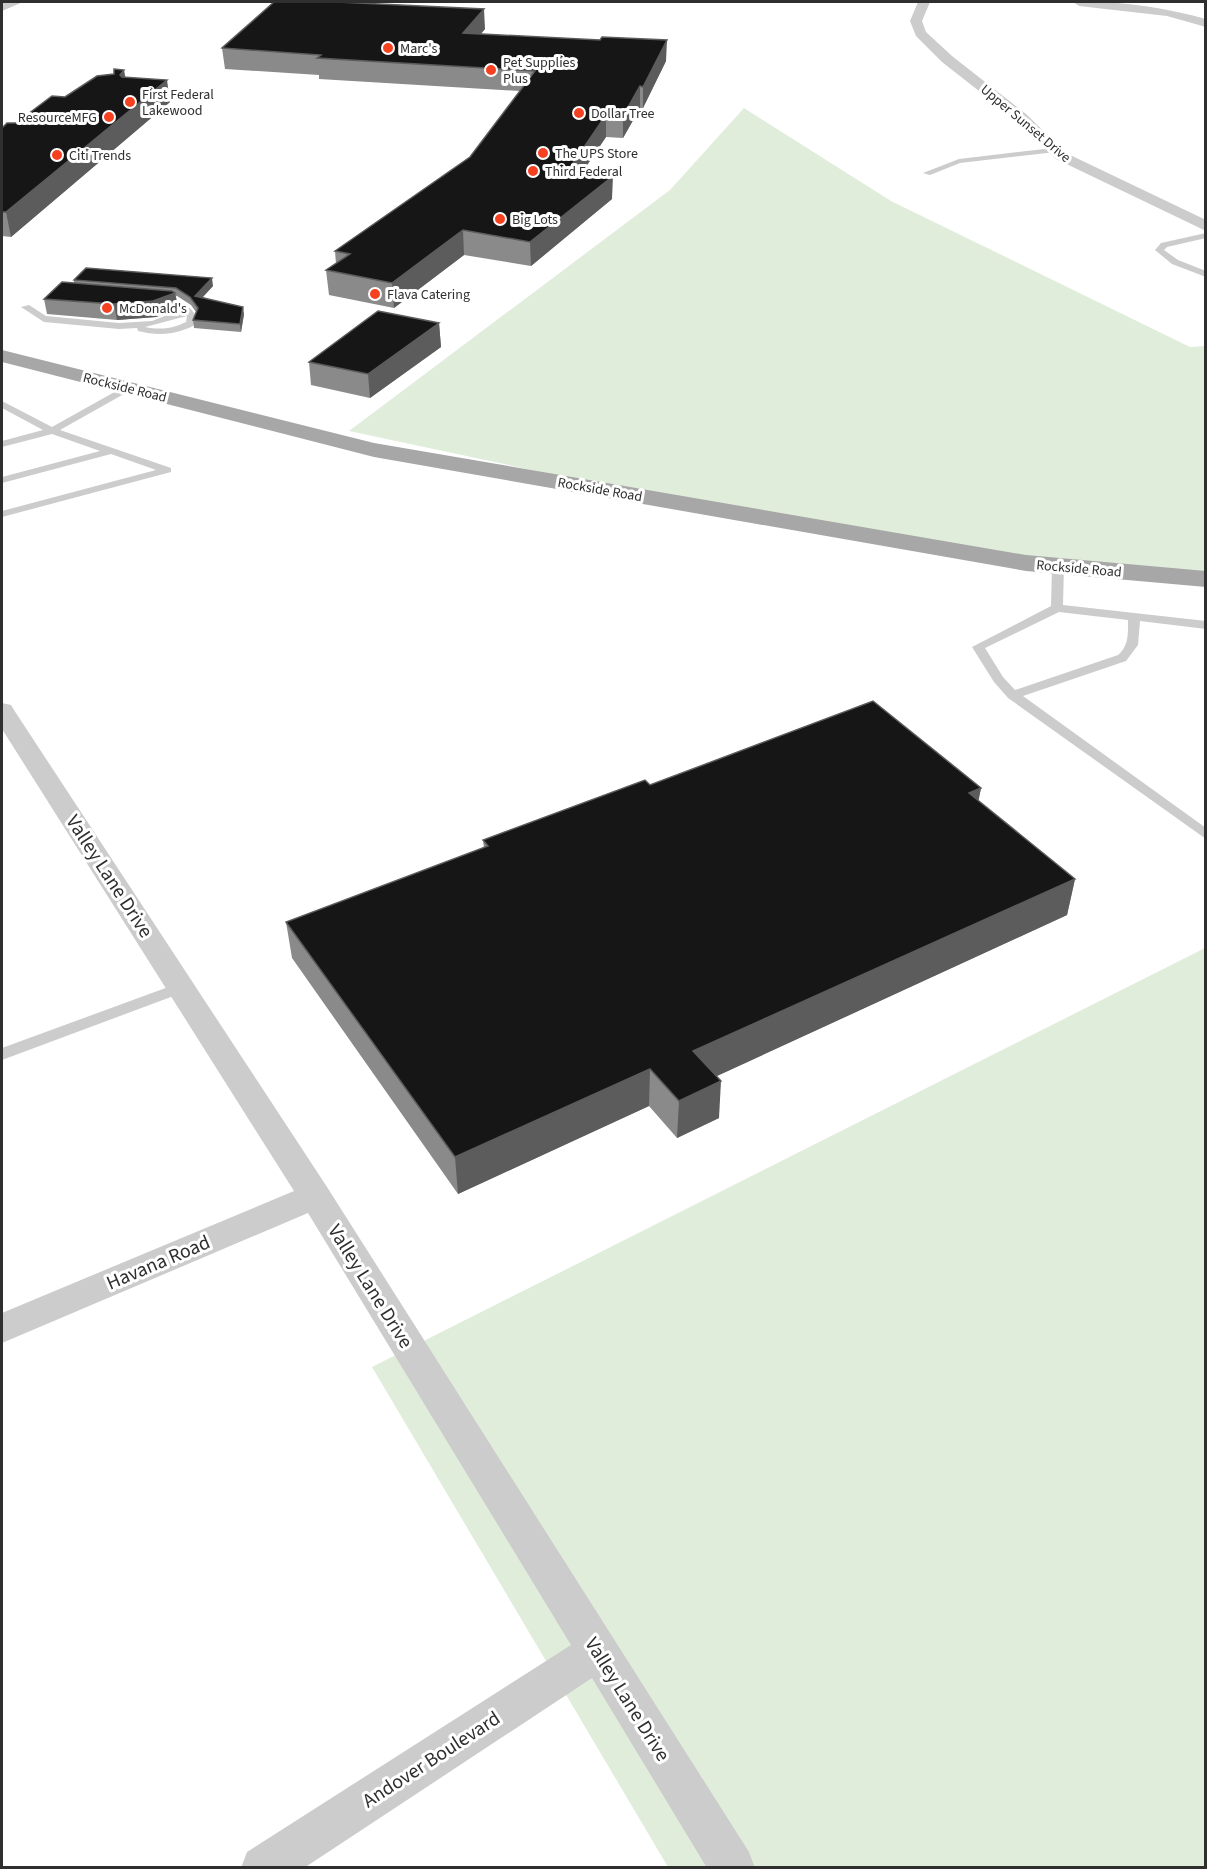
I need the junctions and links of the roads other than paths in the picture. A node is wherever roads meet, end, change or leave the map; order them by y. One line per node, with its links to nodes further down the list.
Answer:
1 (924, 2): 6 (street, Upper Sunset Drive)
2 (1079, 2): 3 (street)
3 (1206, 23)
4 (139, 95): 5 (lane)
5 (180, 98)
6 (1053, 150): 7 (lane); 8 (street, Upper Sunset Drive)
7 (927, 173)
8 (1206, 226)
9 (1206, 235): 10 (lane)
10 (1206, 274)
11 (143, 298): 12 (lane)
12 (26, 307)
13 (2, 356): 14 (main road, Rockside Road)
14 (127, 388): 16 (lane); 21 (main road, Rockside Road)
15 (2, 404): 16 (lane)
16 (52, 431): 17 (lane); 18 (lane)
17 (2, 444)
18 (112, 451): 19 (lane); 20 (lane)
19 (2, 480)
20 (2, 514)
21 (1058, 566): 22 (main road, Rockside Road); 23 (lane)
22 (1206, 579)
23 (1057, 608): 24 (lane); 26 (lane)
24 (1134, 617): 25 (lane); 26 (lane)
25 (1206, 625)
26 (1013, 695): 28 (lane)
27 (2, 710): 29 (street, Valley Lane Drive)
28 (1206, 835)
29 (182, 987): 30 (lane); 31 (street, Valley Lane Drive)
30 (2, 1054)
31 (315, 1196): 32 (street, Havana Road); 33 (street, Valley Lane Drive)
32 (2, 1328)
33 (599, 1650): 34 (street, Andover Boulevard); 35 (street, Valley Lane Drive)
34 (262, 1868)
35 (733, 1868)

